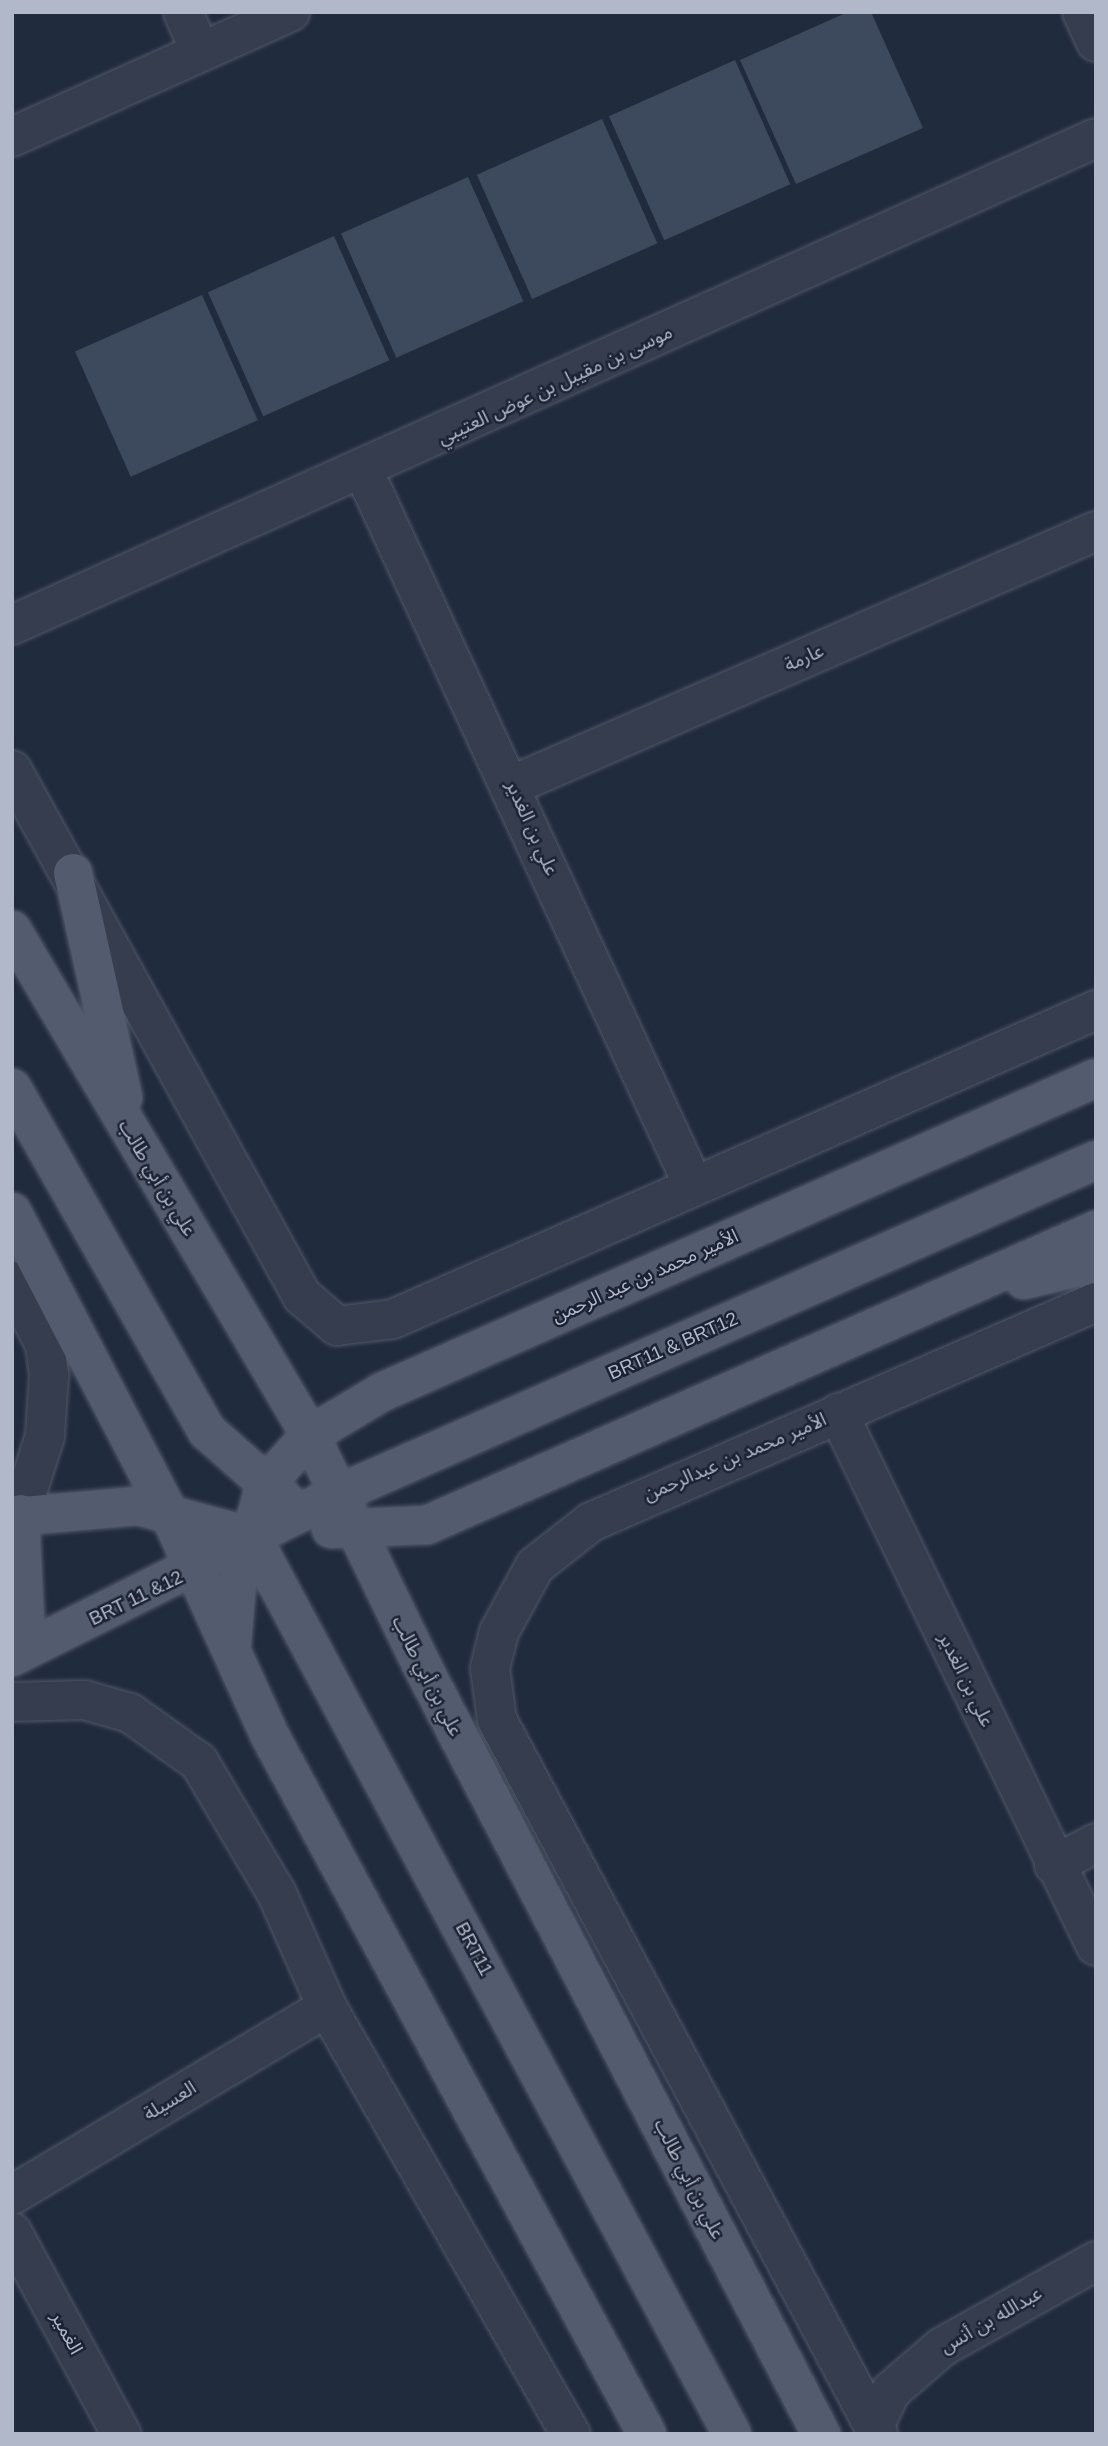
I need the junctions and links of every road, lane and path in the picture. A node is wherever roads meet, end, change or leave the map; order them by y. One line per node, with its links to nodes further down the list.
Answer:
1 (183, 12): 5 (street)
2 (290, 12): 5 (street)
3 (1083, 12): 4 (street)
4 (1096, 42)
5 (200, 51): 6 (street)
6 (12, 137)
7 (1096, 138): 8 (street, موسى بن مقيبل بن عوض العتيبي)
8 (364, 472): 10 (street, موسى بن مقيبل بن عوض العتيبي); 12 (street, علي بن الغدير)
9 (1096, 531): 12 (street, عارمة)
10 (12, 625)
11 (12, 770): 13 (street)
12 (513, 785): 20 (street, علي بن الغدير)
13 (73, 873): 18 (main road); 20 (street)
14 (12, 930): 18 (main road, علي بن أبي طالب)
15 (1096, 1010): 20 (street)
16 (1096, 1077): 28 (main road, الأمير محمد بن عبد الرحمن)
17 (12, 1088): 29 (main road)
18 (131, 1133): 28 (main road, علي بن أبي طالب)
19 (1096, 1160): 30 (main road, BRT11 & BRT12)
20 (694, 1186)
21 (12, 1212): 32 (main road)
22 (1096, 1230): 25 (main road)
23 (1096, 1263): 25 (main road)
24 (12, 1281): 31 (street)
25 (937, 1300): 30 (main road)
26 (1096, 1302): 27 (street, الأمير محمد بن عبدالرحمن)
27 (838, 1413): 39 (street, علي بن الغدير); 45 (street, الأمير محمد بن عبدالرحمن)
28 (310, 1435): 29 (main road, الأمير محمد بن عبد الرحمن); 30 (main road, علي بن أبي طالب)
29 (265, 1485): 30 (main road); 33 (main road, الأمير محمد بن عبد الرحمن)
30 (331, 1511): 33 (main road); 50 (main road, علي بن أبي طالب)
31 (16, 1515): 32 (main road); 36 (main road, BRT 11 &12)
32 (172, 1520): 33 (main road); 34 (main road)
33 (251, 1537): 34 (main road, BRT 11 &12); 35 (main road, الأمير محمد بن عبد الرحمن); 49 (main road, BRT11)
34 (196, 1569): 35 (main road); 36 (main road, BRT 11 &12)
35 (232, 1646): 48 (main road)
36 (15, 1656)
37 (12, 1702): 41 (street)
38 (1096, 1843): 39 (street)
39 (1054, 1865): 40 (street, علي بن الغدير)
40 (1096, 1946)
41 (327, 2007): 42 (street, العسيلة); 47 (street)
42 (12, 2195)
43 (12, 2232): 46 (street, الغمير)
44 (1096, 2261): 45 (street, عبدالله بن أنس)
45 (867, 2431)
46 (121, 2434)
47 (571, 2434)
48 (647, 2434)
49 (732, 2434)
50 (821, 2434)

